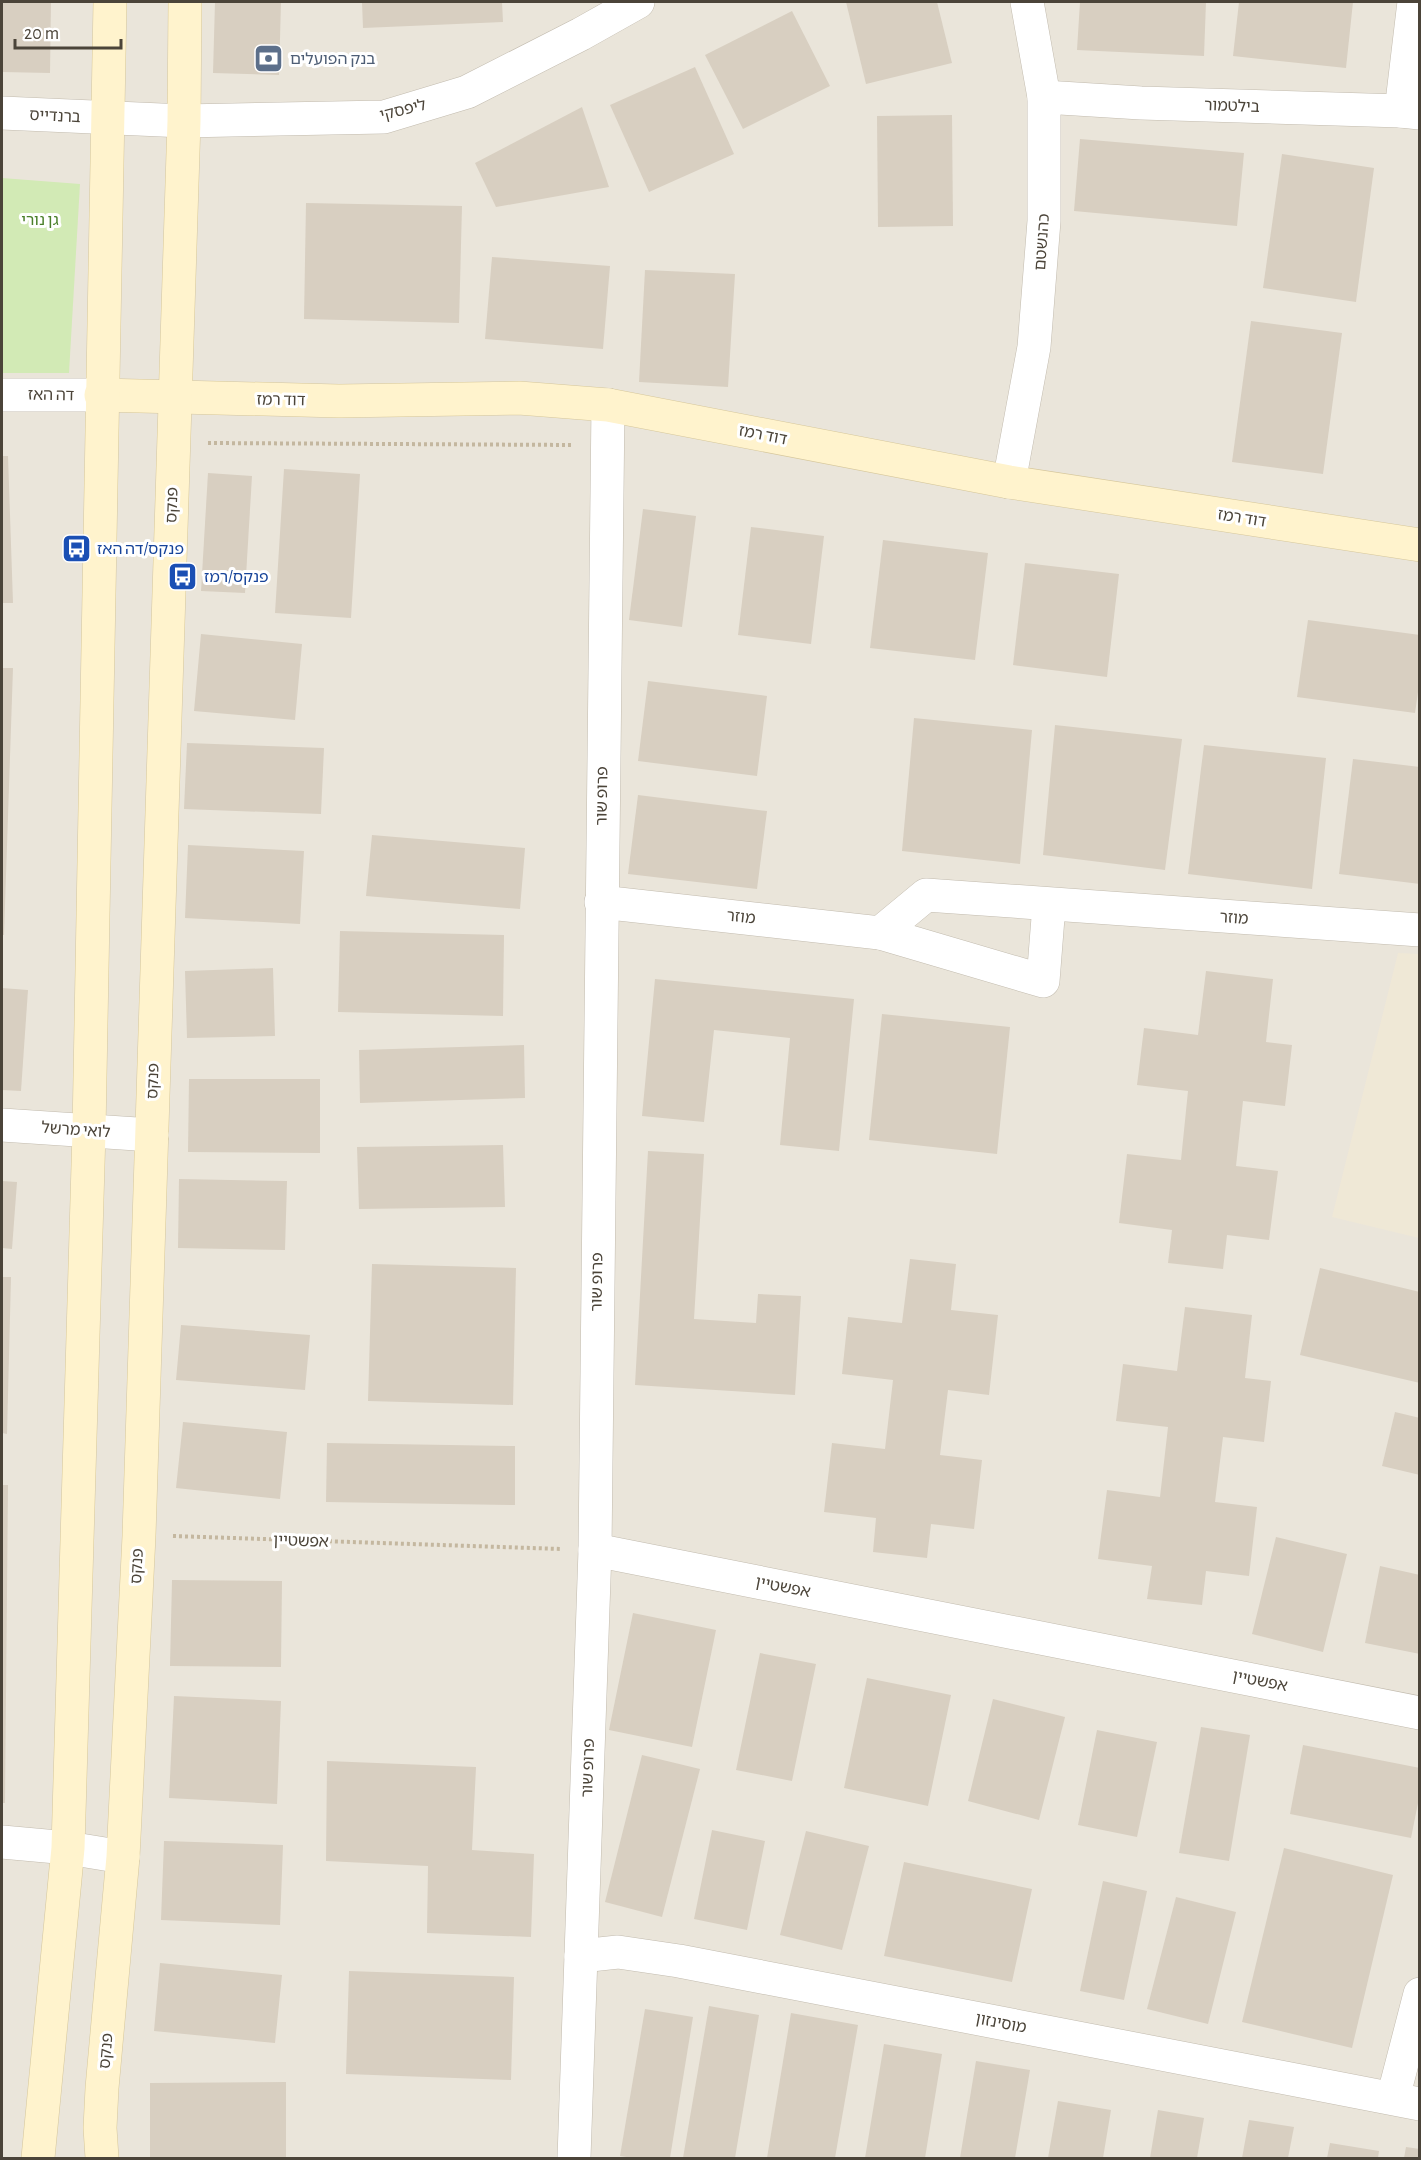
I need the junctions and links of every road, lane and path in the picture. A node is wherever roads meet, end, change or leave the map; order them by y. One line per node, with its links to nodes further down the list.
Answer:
1 (110, 2): 9 (main road)
2 (185, 2): 10 (main road, פנקס)
3 (638, 2): 10 (street, ליפסקי)
4 (1027, 2): 6 (street, כהנשטם)
5 (1414, 2): 7 (street)
6 (1044, 98): 7 (street, בילטמור); 17 (street, כהנשטם)
7 (1410, 112)
8 (2, 114): 9 (street, ברנדייס)
9 (108, 119): 10 (street, ליפסקי); 12 (main road)
10 (184, 121): 13 (main road, פנקס)
11 (2, 395): 12 (street, דה האז)
12 (101, 395): 13 (main road, דוד רמז); 24 (main road)
13 (175, 397): 14 (main road, דוד רמז); 25 (main road, פנקס)
14 (608, 405): 16 (street, פרופ שור); 17 (main road, דוד רמז)
15 (204, 443): 16 (path)
16 (608, 445): 19 (street, פרופ שור)
17 (1010, 482): 18 (main road, דוד רמז)
18 (1419, 545)
19 (601, 902): 22 (street, מוזר); 27 (street, פרופ שור)
20 (1049, 905): 21 (street, מוזר); 22 (street, מוזר); 22 (street, מוזר)
21 (1419, 930)
22 (880, 933)
23 (2, 1125): 24 (street, לואי מרשל)
24 (89, 1131): 25 (street, לואי מרשל); 30 (main road)
25 (152, 1135): 26 (main road, פנקס)
26 (139, 1536): 27 (path, אפשטיין); 31 (main road, פנקס)
27 (595, 1550): 28 (street, אפשטיין); 32 (street, פרופ שור)
28 (1419, 1713)
29 (2, 1842): 30 (street)
30 (68, 1848): 31 (street); 35 (main road)
31 (123, 1857): 36 (main road, פנקס)
32 (581, 1956): 34 (street, מוסינזון); 37 (street, פרופ שור)
33 (1419, 1994): 34 (street)
34 (1406, 2101)
35 (38, 2158)
36 (102, 2158)
37 (574, 2158)

